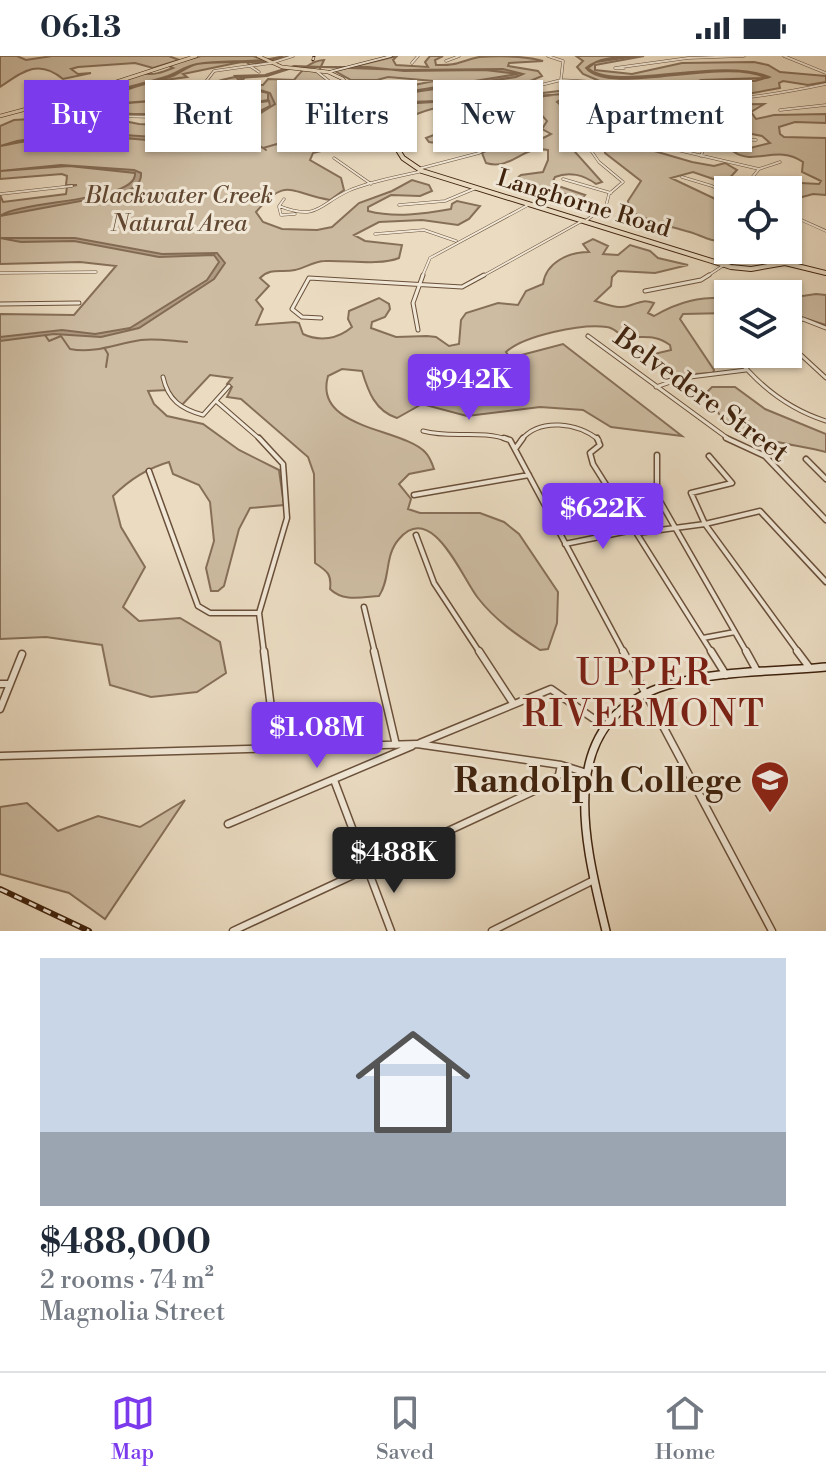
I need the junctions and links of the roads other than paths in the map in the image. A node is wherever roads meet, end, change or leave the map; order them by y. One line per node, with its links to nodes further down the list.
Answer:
1 (196, 56): 19 (main road)
2 (258, 56): 11 (main road)
3 (293, 56): 11 (street)
4 (391, 56): 17 (main road)
5 (418, 56): 12 (street)
6 (459, 56): 10 (street)
7 (548, 56): 23 (street)
8 (744, 56): 14 (street)
9 (784, 56): 18 (street)
10 (446, 61)
11 (271, 62): 13 (street); 15 (main road)
12 (412, 63)
13 (250, 66): 16 (street); 20 (street)
14 (624, 68)
15 (314, 70): 17 (main road); 21 (street)
16 (259, 72)
17 (329, 72): 22 (main road)
18 (826, 73)
19 (121, 80)
20 (207, 80)
21 (328, 80)
22 (342, 80)
23 (561, 80)
24 (826, 84): 25 (street)
25 (752, 98)
26 (826, 104): 28 (street)
27 (24, 110): 29 (main road)
28 (780, 110)
29 (0, 116)
30 (752, 140): 31 (street)
31 (756, 140)
32 (399, 152): 41 (main road)
33 (477, 152): 41 (street)
34 (592, 152): 49 (street)
35 (684, 152): 37 (street)
36 (703, 152): 37 (street)
37 (701, 156): 40 (street)
38 (334, 158): 45 (street)
39 (780, 162): 40 (street)
40 (759, 169): 42 (street)
41 (420, 170): 45 (street); 48 (main road, Langhorne Road)
42 (753, 176)
43 (682, 177): 47 (street)
44 (563, 179): 49 (street)
45 (371, 184): 51 (street)
46 (72, 186): 50 (street)
47 (714, 187)
48 (476, 188): 52 (street); 53 (main road, Langhorne Road)
49 (611, 193): 55 (street)
50 (0, 194)
51 (284, 199)
52 (399, 205)
53 (528, 205): 55 (main road, Langhorne Road); 58 (street)
54 (802, 220): 56 (street)
55 (583, 222): 59 (main road, Langhorne Road); 63 (street)
56 (826, 231)
57 (375, 234): 58 (street)
58 (456, 241): 63 (street)
59 (724, 265): 62 (main road, Langhorne Road); 64 (street)
60 (96, 272): 61 (street)
61 (0, 273)
62 (826, 273)
63 (419, 285): 67 (street); 70 (street)
64 (645, 291)
65 (79, 303): 66 (street)
66 (0, 304)
67 (321, 318)
68 (802, 319): 69 (street)
69 (826, 328)
70 (418, 330)
71 (588, 336): 77 (street, Belvedere Street)
72 (802, 356): 75 (street)
73 (746, 370): 77 (street); 79 (street)
74 (163, 377): 78 (street)
75 (826, 378)
76 (229, 386): 78 (street)
77 (656, 387): 89 (street, Belvedere Street)
78 (216, 401): 97 (street)
79 (826, 421)
80 (423, 431): 81 (street)
81 (515, 449): 86 (street); 92 (street)
82 (657, 455): 91 (street)
83 (709, 456): 90 (street)
84 (806, 459): 87 (street)
85 (149, 471): 97 (street)
86 (529, 475): 88 (street); 94 (street)
87 (826, 479)
88 (414, 495)
89 (826, 520)
90 (705, 524): 91 (street); 95 (street); 102 (street)
91 (676, 528): 92 (street); 98 (street)
92 (636, 532): 94 (street); 99 (street)
93 (416, 535): 108 (street)
94 (565, 544): 107 (street)
95 (826, 582)
96 (364, 607): 112 (street)
97 (259, 613): 113 (street)
98 (735, 632): 99 (street); 103 (street)
99 (703, 638): 104 (street)
100 (22, 654): 106 (street)
101 (826, 667): 102 (main road)
102 (811, 669): 103 (main road)
103 (758, 673): 104 (main road)
104 (726, 676): 107 (main road)
105 (0, 684): 106 (street)
106 (10, 684): 109 (street)
107 (646, 693): 110 (main road); 125 (street)
108 (513, 703): 110 (street); 111 (street)
109 (0, 709)
110 (606, 728): 116 (main road)
111 (417, 744): 112 (street); 115 (street); 117 (street)
112 (396, 745): 113 (street)
113 (276, 749): 114 (street)
114 (0, 756)
115 (561, 765): 116 (street); 119 (street)
116 (587, 773): 120 (main road)
117 (334, 779): 118 (street); 119 (street)
118 (228, 824)
119 (368, 869): 121 (street); 122 (street)
120 (595, 880): 123 (street); 124 (main road)
121 (233, 931)
122 (391, 931)
123 (492, 931)
124 (606, 931)
125 (772, 931)

